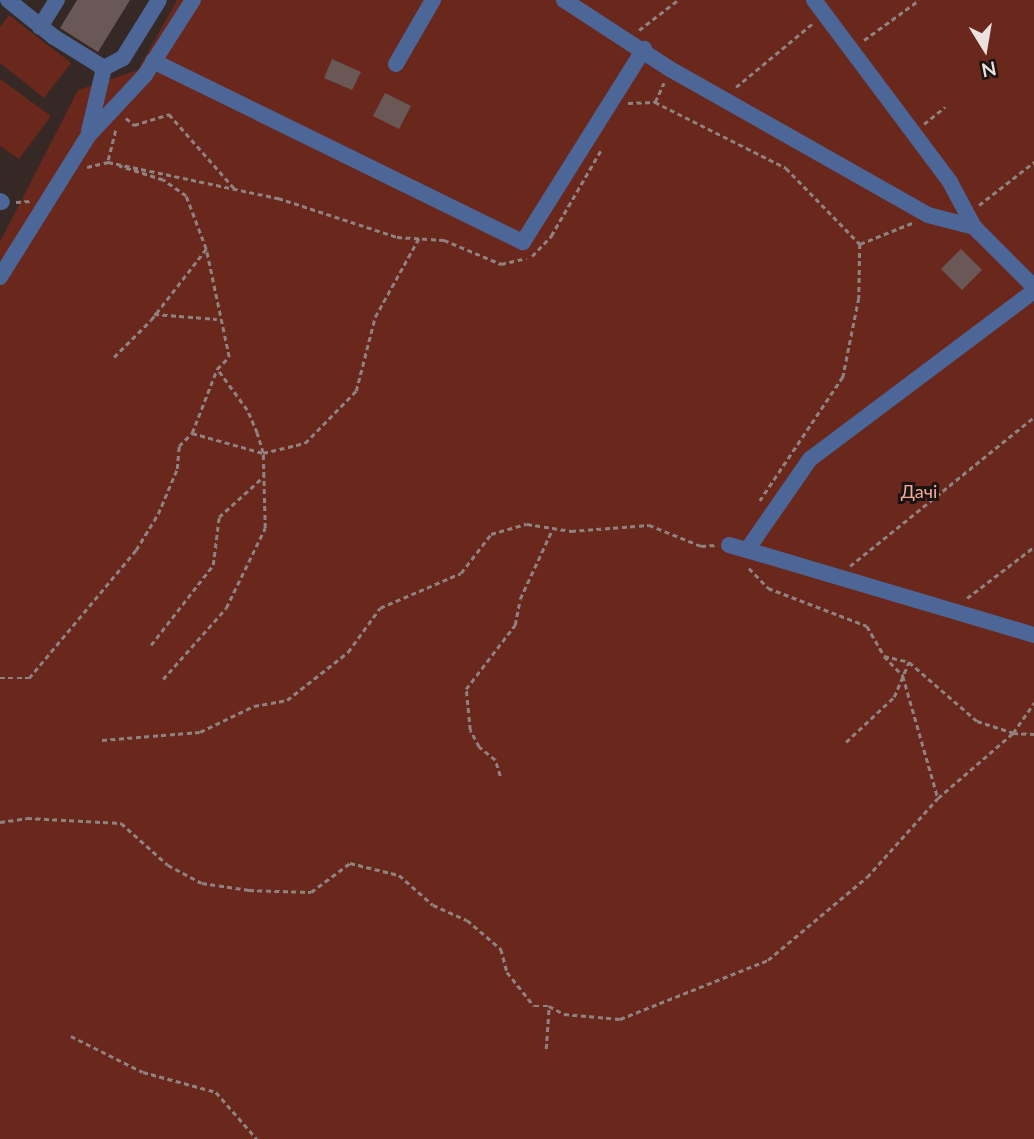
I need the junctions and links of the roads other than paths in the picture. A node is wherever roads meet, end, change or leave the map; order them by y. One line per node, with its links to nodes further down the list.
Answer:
1 (8, 0): 8 (street)
2 (57, 0): 8 (street)
3 (159, 0): 11 (street)
4 (193, 0): 12 (street)
5 (433, 0): 10 (street)
6 (564, 0): 9 (street)
7 (814, 0): 14 (street)
8 (40, 27): 11 (street)
9 (643, 49): 12 (street); 14 (street)
10 (396, 64)
11 (104, 68): 13 (street)
12 (149, 68): 13 (street)
13 (88, 136): 15 (street)
14 (971, 221): 16 (street)
15 (0, 277)
16 (1034, 289): 18 (street)
17 (729, 545): 18 (street)
18 (747, 550): 19 (street)
19 (1034, 635)

